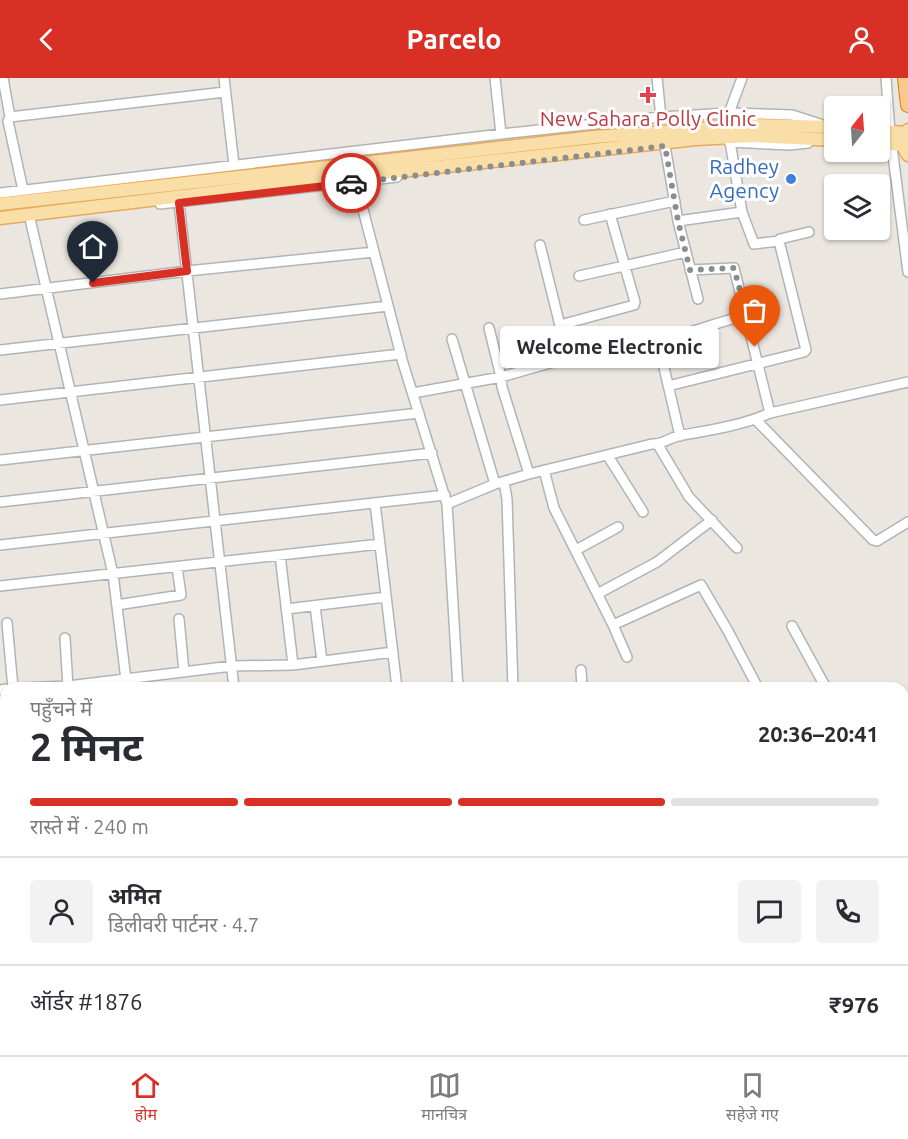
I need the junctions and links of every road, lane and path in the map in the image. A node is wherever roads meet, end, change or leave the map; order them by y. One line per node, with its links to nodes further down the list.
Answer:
1 (3, 78): 10 (street)
2 (224, 78): 8 (street)
3 (495, 78): 17 (street)
4 (657, 78): 14 (street)
5 (741, 78): 12 (street)
6 (886, 78): 9 (street)
7 (905, 78): 11 (highway)
8 (225, 92): 13 (street); 23 (street)
9 (885, 96)
10 (3, 99): 13 (street)
11 (908, 105)
12 (729, 113): 14 (street); 15 (street)
13 (10, 117): 26 (street)
14 (662, 117): 17 (street)
15 (824, 130)
16 (824, 133): 22 (main road)
17 (501, 134): 22 (street)
18 (824, 134): 19 (main road)
19 (729, 139): 21 (street); 25 (main road); 31 (street)
20 (899, 142): 46 (street)
21 (665, 146): 25 (street); 28 (street)
22 (364, 157): 24 (main road)
23 (234, 165): 24 (street); 26 (street)
24 (271, 167): 30 (main road)
25 (355, 179): 29 (street); 33 (main road); 41 (street)
26 (23, 190): 27 (street)
27 (0, 193)
28 (675, 201): 32 (street); 36 (street)
29 (179, 203): 34 (street); 45 (street)
30 (0, 204)
31 (742, 212): 36 (street); 39 (street)
32 (610, 214): 35 (street); 43 (street)
33 (0, 218)
34 (30, 219): 37 (street); 48 (street)
35 (584, 220)
36 (678, 221): 42 (street)
37 (0, 223)
38 (809, 232): 39 (street)
39 (779, 241): 62 (street)
40 (540, 245): 53 (street)
41 (374, 252): 45 (street); 51 (street)
42 (686, 252): 43 (street); 44 (street)
43 (626, 266): 47 (street); 53 (street)
44 (690, 270): 50 (street); 52 (street)
45 (187, 271): 48 (street); 54 (street)
46 (908, 272)
47 (579, 276)
48 (46, 289): 49 (street); 58 (street)
49 (0, 294)
50 (698, 299)
51 (388, 306): 54 (street); 61 (street)
52 (747, 315): 57 (street); 62 (street)
53 (560, 325): 64 (street)
54 (194, 328): 58 (street); 63 (street)
55 (489, 328): 64 (street)
56 (452, 339): 66 (street)
57 (658, 342): 59 (street); 67 (street)
58 (59, 343): 60 (street); 68 (street)
59 (630, 347)
60 (0, 350)
61 (401, 354): 63 (street); 69 (street)
62 (759, 363): 67 (street); 72 (street)
63 (199, 377): 68 (street); 75 (street)
64 (501, 377): 66 (street); 82 (street)
65 (908, 382): 72 (street)
66 (465, 384): 69 (street); 84 (street)
67 (668, 386): 74 (street)
68 (70, 392): 70 (street); 77 (street)
69 (412, 393): 71 (street)
70 (0, 400)
71 (419, 413): 75 (street); 78 (street)
72 (770, 414): 73 (street)
73 (756, 420): 74 (street); 92 (street)
74 (680, 436): 76 (street)
75 (206, 437): 77 (street); 83 (street)
76 (658, 445): 79 (street); 90 (street)
77 (84, 450): 80 (street); 85 (street)
78 (432, 453): 83 (street); 86 (street)
79 (608, 456): 81 (street); 89 (street)
80 (0, 460)
81 (544, 470): 82 (street); 98 (street)
82 (529, 474): 84 (street)
83 (210, 479): 85 (street); 91 (street)
84 (500, 483): 86 (street); 128 (street)
85 (94, 492): 87 (street); 94 (street)
86 (446, 500): 88 (street); 127 (street)
87 (0, 502)
88 (375, 503): 91 (street); 95 (street)
89 (643, 512)
90 (712, 520): 97 (street); 104 (street)
91 (215, 521): 94 (street); 100 (street)
92 (908, 522)
93 (618, 527): 98 (street)
94 (104, 533): 96 (street); 102 (street)
95 (380, 544): 99 (street); 105 (street)
96 (0, 545)
97 (737, 548)
98 (576, 550): 104 (street)
99 (280, 555): 100 (street); 108 (street)
100 (219, 562): 101 (street); 118 (street)
101 (177, 567): 102 (street); 106 (street)
102 (113, 574): 103 (street); 106 (street)
103 (0, 586)
104 (599, 593): 111 (street)
105 (386, 597): 107 (street); 114 (street)
106 (117, 605): 123 (street)
107 (315, 606): 108 (street); 116 (street)
108 (286, 609): 117 (street)
109 (179, 619): 120 (street)
110 (7, 623): 121 (street)
111 (614, 625): 115 (street); 130 (street)
112 (792, 626): 131 (street)
113 (64, 638): 122 (street)
114 (393, 652): 116 (street); 126 (street)
115 (627, 657)
116 (322, 661): 117 (street)
117 (293, 665): 118 (street)
118 (232, 666): 120 (street); 125 (street)
119 (581, 670): 129 (street)
120 (184, 672): 124 (street)
121 (12, 682)
122 (68, 682)
123 (127, 682)
124 (136, 682)
125 (233, 682)
126 (396, 682)
127 (458, 682)
128 (513, 682)
129 (582, 682)
130 (755, 682)
131 (823, 682)

